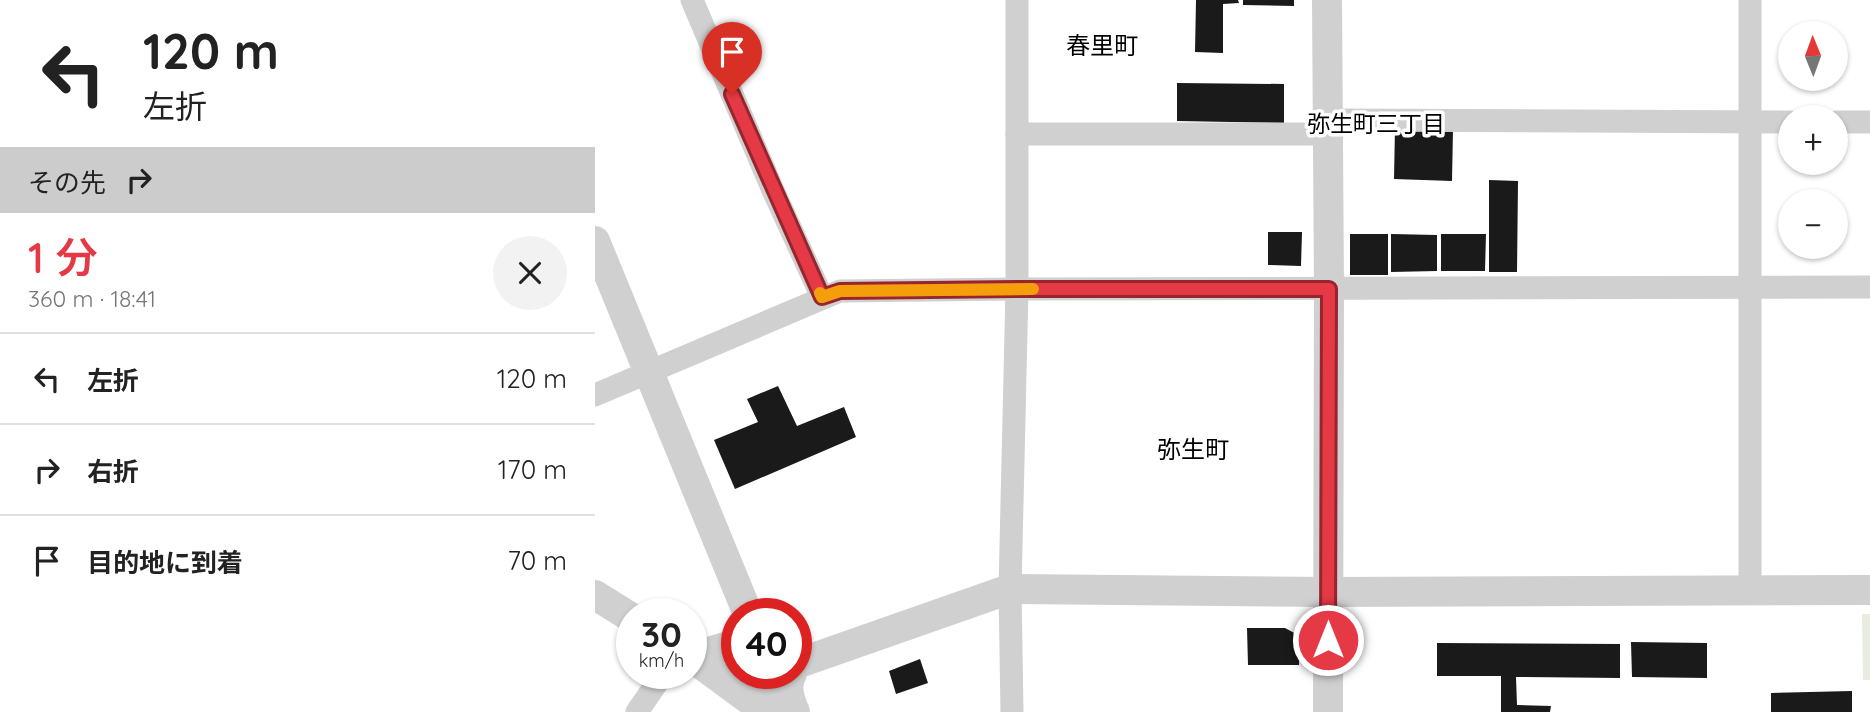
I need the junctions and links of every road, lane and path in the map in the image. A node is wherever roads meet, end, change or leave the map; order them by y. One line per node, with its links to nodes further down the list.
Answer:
1 (692, 0): 16 (street)
2 (1017, 0): 10 (street)
3 (1327, 0): 9 (street)
4 (1750, 0): 5 (street)
5 (1750, 121): 6 (street); 9 (street); 12 (street)
6 (1778, 122)
7 (1848, 122): 8 (street)
8 (1870, 122)
9 (1328, 127): 10 (street); 15 (street)
10 (1017, 134): 14 (street)
11 (595, 241): 17 (street)
12 (1750, 287): 13 (street); 15 (street); 20 (street)
13 (1870, 287)
14 (1017, 289): 15 (street); 16 (street); 19 (street)
15 (1329, 289): 22 (street)
16 (822, 297): 17 (street)
17 (650, 372): 18 (street); 24 (street)
18 (595, 395)
19 (1010, 589): 22 (street); 27 (street); 36 (street)
20 (1750, 590): 21 (street); 22 (street)
21 (1870, 590)
22 (1328, 592): 37 (street)
23 (595, 595): 25 (street)
24 (740, 598)
25 (616, 608)
26 (721, 653): 28 (street)
27 (812, 660)
28 (707, 664): 33 (street)
29 (653, 689): 32 (street)
30 (769, 689): 34 (street)
31 (789, 689): 35 (street)
32 (637, 712)
33 (766, 712)
34 (773, 712)
35 (795, 712)
36 (1012, 712)
37 (1328, 712)

